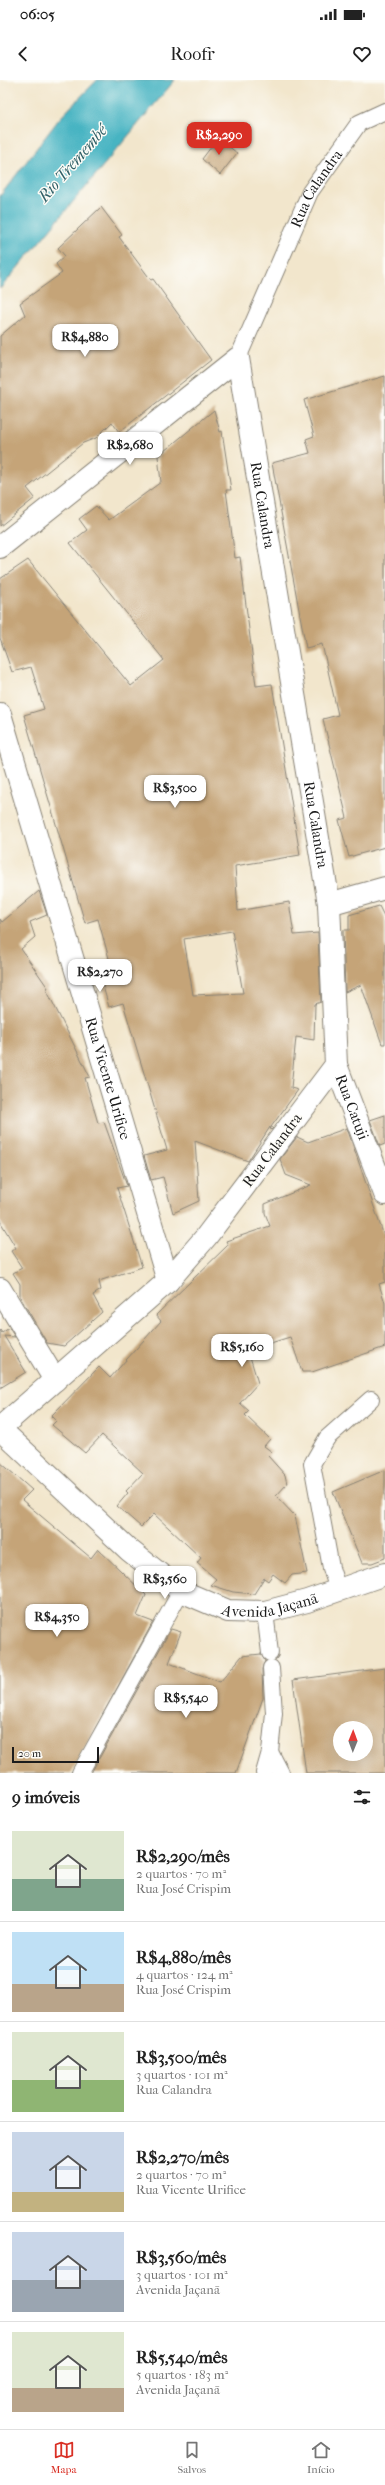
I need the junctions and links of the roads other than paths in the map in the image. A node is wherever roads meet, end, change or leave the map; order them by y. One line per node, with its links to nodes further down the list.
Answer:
1 (385, 111): 2 (lane, Rua Calandra)
2 (238, 358): 3 (street); 6 (street, Rua Calandra)
3 (0, 547)
4 (0, 714): 9 (street, Rua Vicente Urifice)
5 (385, 888): 6 (street)
6 (329, 904): 7 (street, Rua Calandra)
7 (336, 1065): 8 (street, Rua Catuji); 9 (street, Rua Calandra)
8 (385, 1194)
9 (168, 1281): 11 (street, Rua Calandra)
10 (0, 1289): 11 (street)
11 (55, 1380): 13 (street, Rua Calandra)
12 (371, 1400): 15 (lane)
13 (0, 1429): 16 (street, Avenida Jaçanã)
14 (385, 1574): 15 (street, Avenida Jaçanã)
15 (338, 1590): 17 (street, Avenida Jaçanã)
16 (181, 1591): 17 (street, Avenida Jaçanã); 19 (lane)
17 (265, 1612): 18 (lane)
18 (270, 1752): 20 (lane); 21 (lane)
19 (80, 1773)
20 (264, 1773)
21 (281, 1773)

